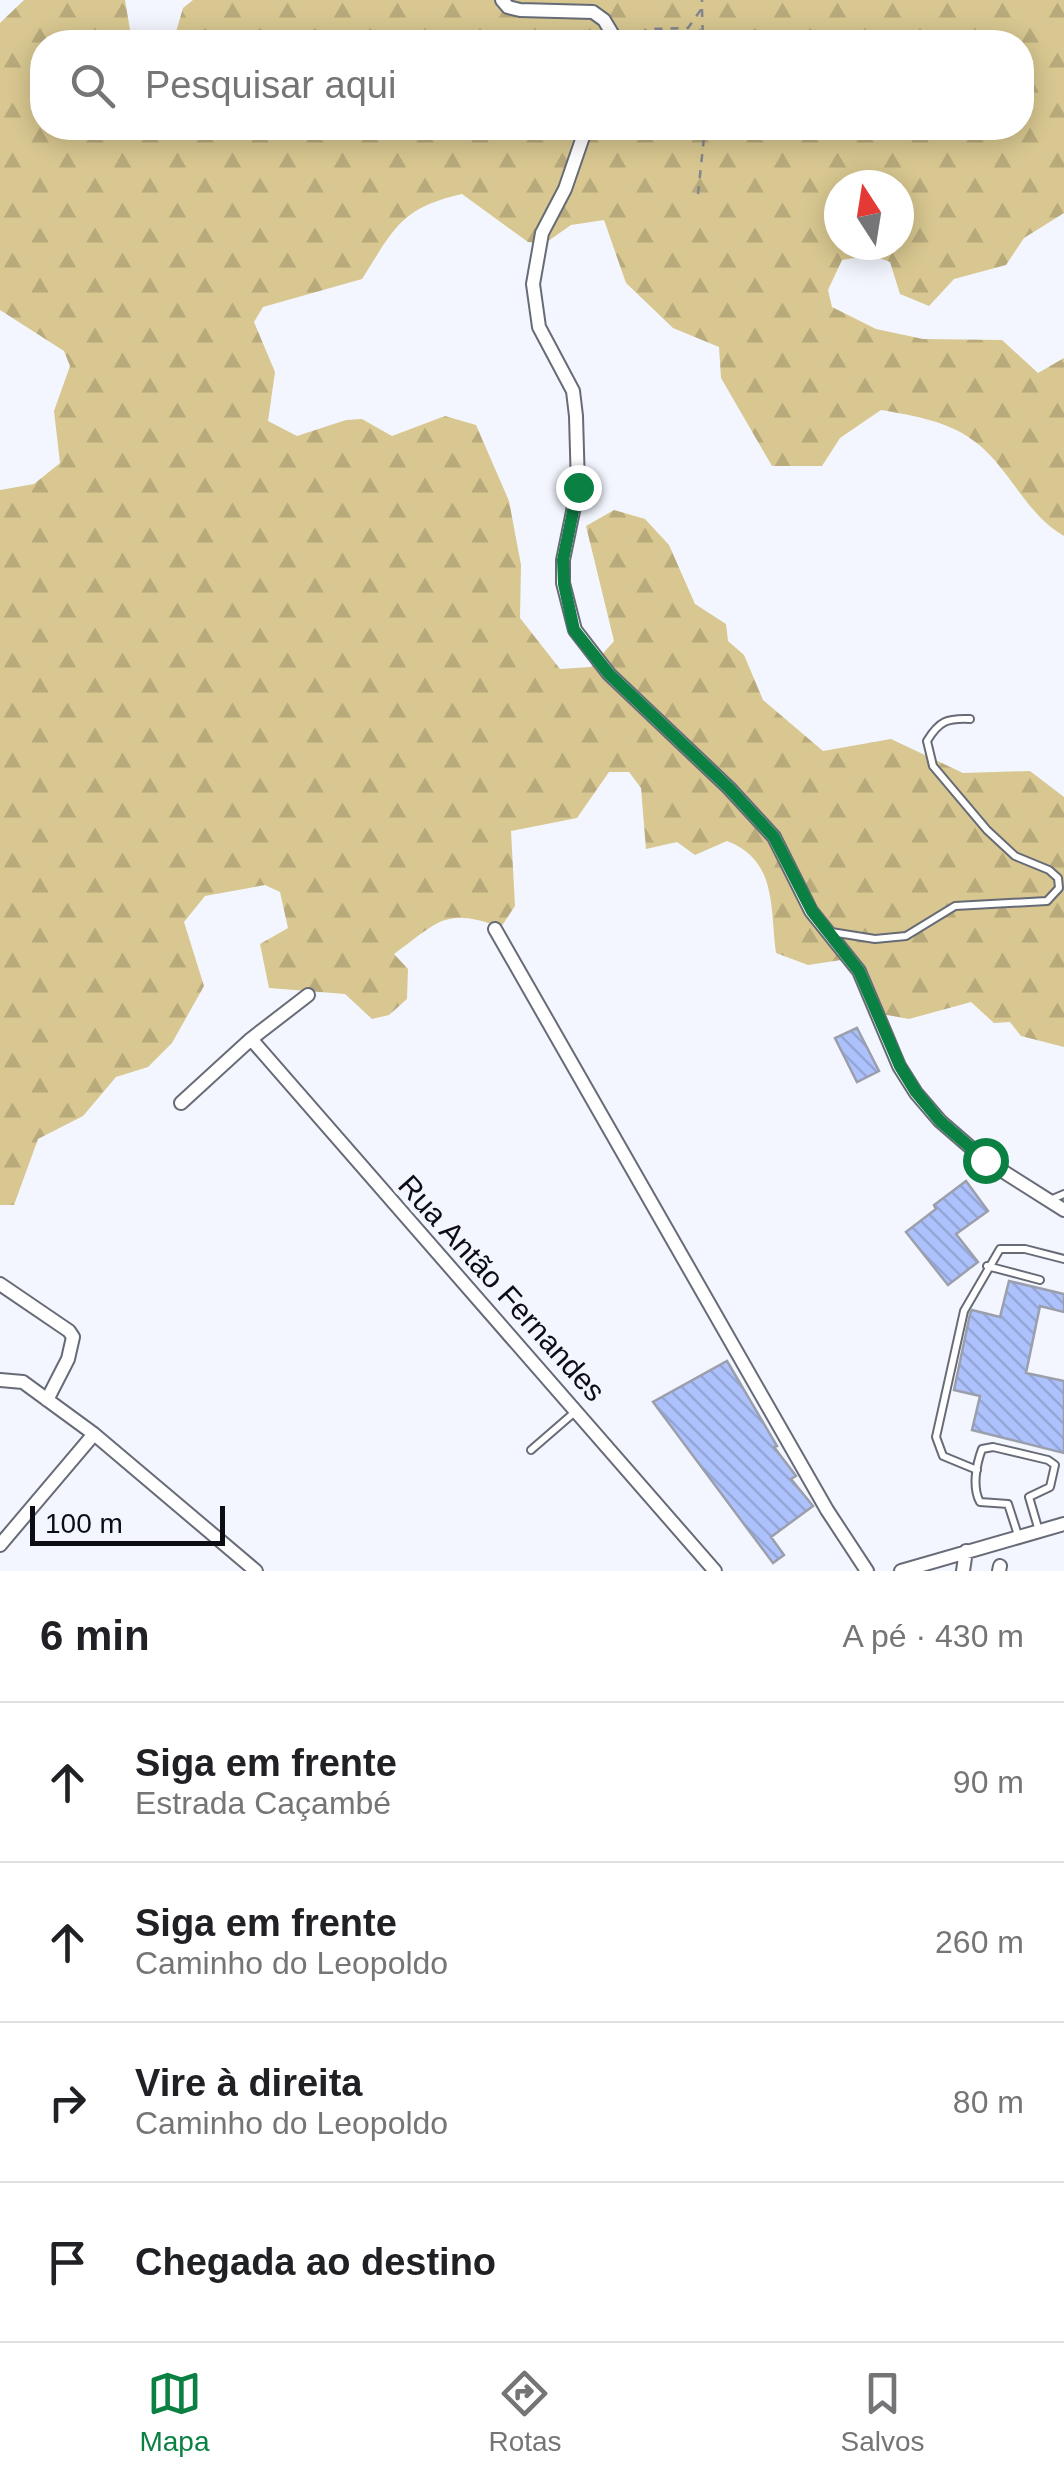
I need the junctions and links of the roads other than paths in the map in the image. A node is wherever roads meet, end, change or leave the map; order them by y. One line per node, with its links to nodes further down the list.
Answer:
1 (502, 0): 2 (street)
2 (610, 30)
3 (582, 140): 6 (street)
4 (970, 719): 6 (lane)
5 (495, 929): 30 (street)
6 (829, 932): 11 (street)
7 (308, 995): 8 (street)
8 (252, 1039): 9 (street); 19 (street, Rua Antão Fernandes)
9 (181, 1104)
10 (1064, 1194): 11 (lane)
11 (1049, 1201): 12 (street)
12 (1064, 1210)
13 (1064, 1259): 14 (lane)
14 (987, 1266): 15 (lane); 22 (lane)
15 (1040, 1280)
16 (0, 1284): 18 (street)
17 (0, 1380): 18 (street)
18 (47, 1400): 20 (street)
19 (577, 1410): 21 (lane); 29 (street, Rua Antão Fernandes)
20 (94, 1434): 26 (street); 28 (street)
21 (530, 1450)
22 (976, 1470): 24 (lane); 25 (lane)
23 (1064, 1524): 24 (street)
24 (1039, 1531): 25 (street)
25 (1018, 1536): 27 (street)
26 (0, 1545)
27 (966, 1551): 31 (street); 32 (street)
28 (256, 1571)
29 (715, 1571)
30 (868, 1571)
31 (901, 1571)
32 (962, 1571)

